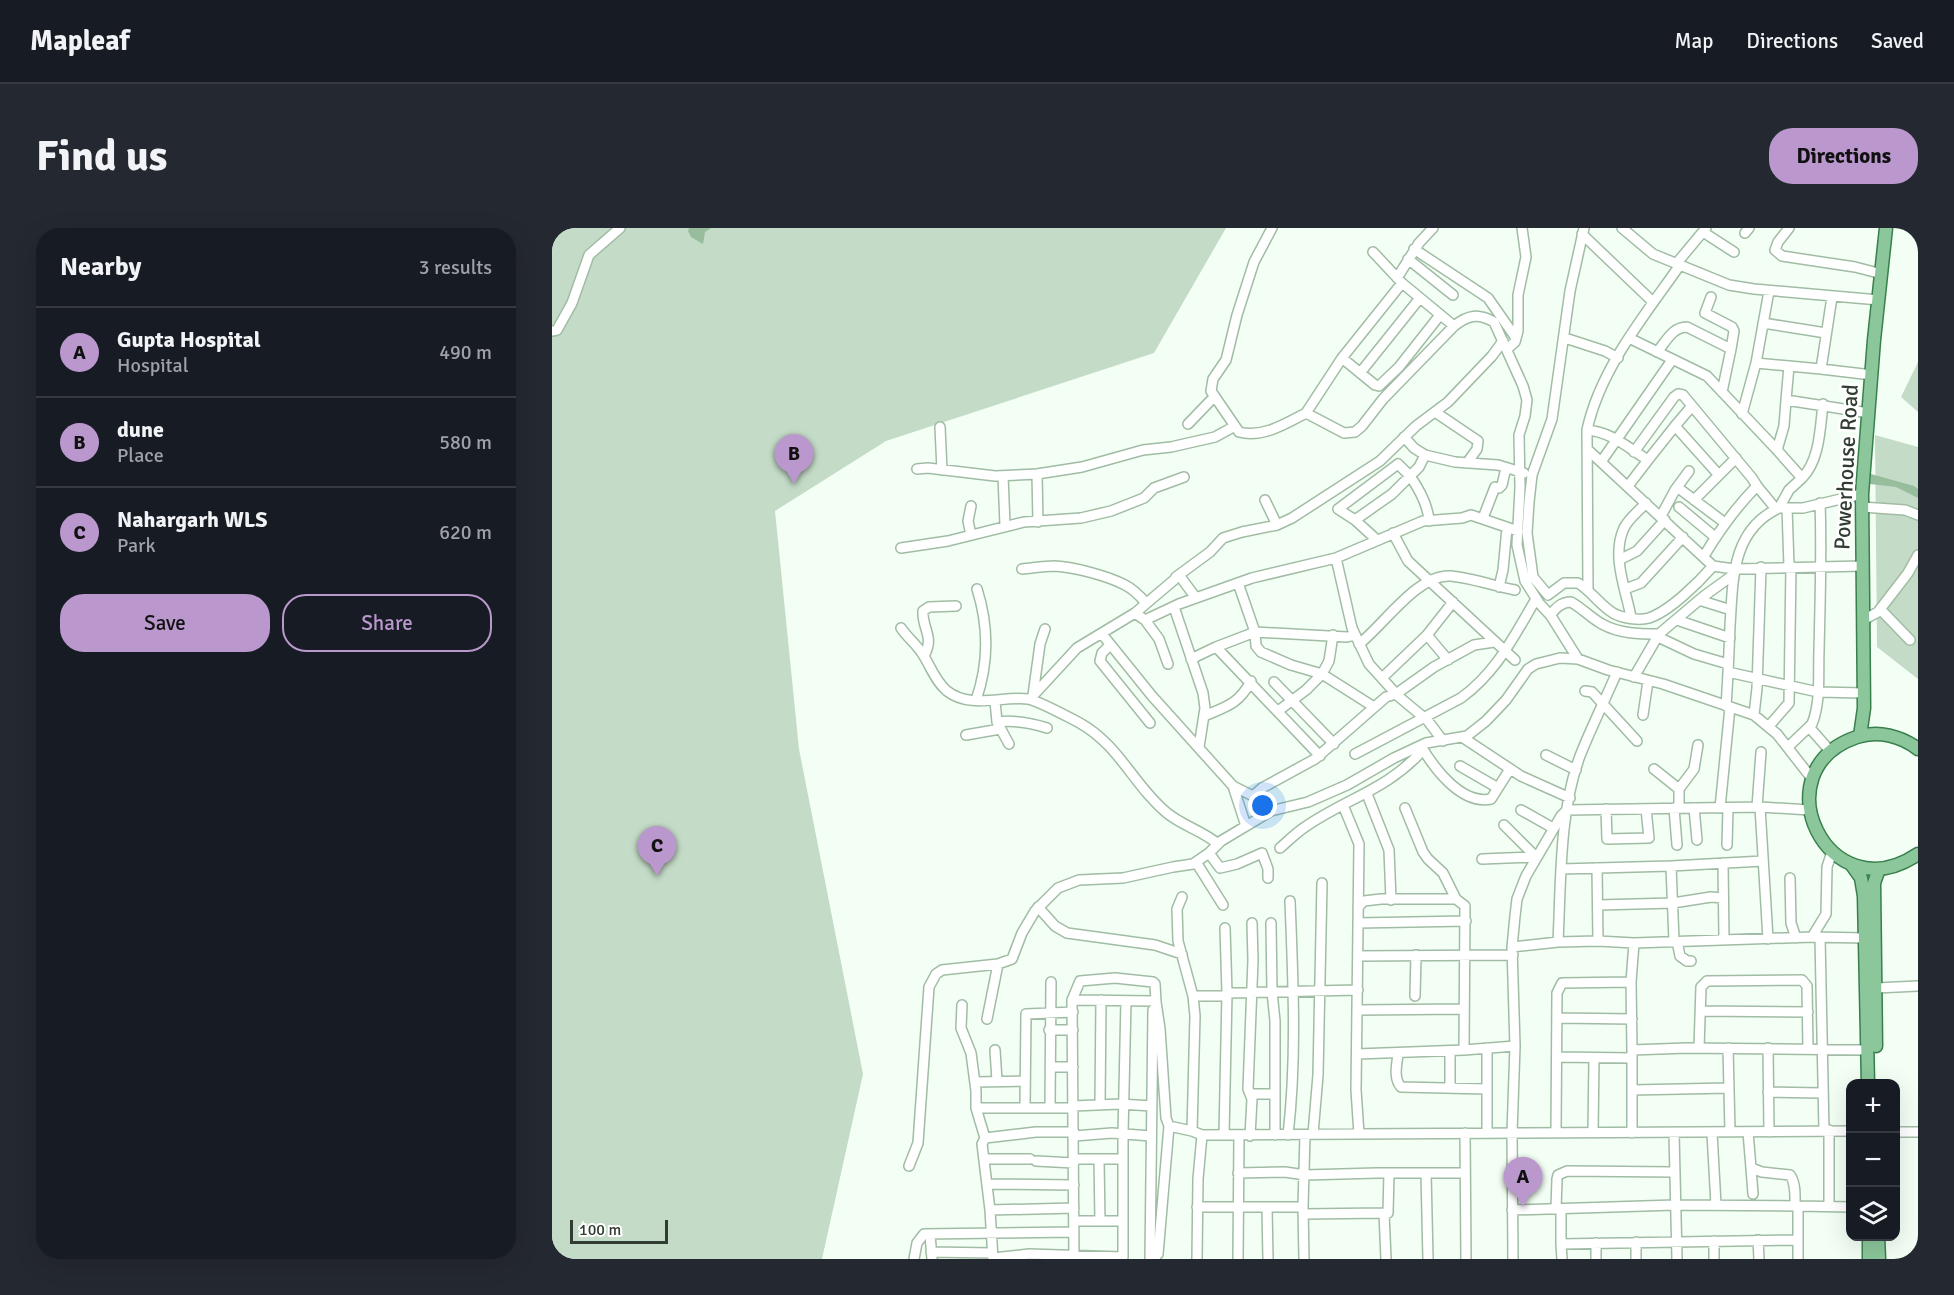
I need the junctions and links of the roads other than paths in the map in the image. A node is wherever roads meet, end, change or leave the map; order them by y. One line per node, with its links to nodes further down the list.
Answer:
1 (620, 228): 27 (street)
2 (1272, 228): 45 (street)
3 (1433, 228): 10 (street)
4 (1522, 228): 31 (street)
5 (1622, 228): 14 (street)
6 (1789, 228): 15 (street)
7 (1886, 228): 15 (main road, Powerhouse Road)
8 (1705, 230): 12 (street); 14 (street)
9 (1583, 231): 23 (street); 29 (street)
10 (1414, 249): 13 (street); 31 (street)
11 (1373, 252): 16 (street)
12 (1734, 252)
13 (1408, 259): 16 (street); 18 (street)
14 (1678, 264): 17 (street); 23 (street)
15 (1882, 274): 22 (main road, Powerhouse Road)
16 (1399, 281): 21 (street); 34 (street)
17 (1769, 291): 20 (street); 25 (street)
18 (1452, 296)
19 (1711, 297): 32 (street)
20 (1832, 297): 22 (street); 28 (street)
21 (1420, 298): 24 (street); 42 (street)
22 (1879, 300): 43 (main road, Powerhouse Road)
23 (1653, 302): 30 (street)
24 (1440, 315): 26 (street); 35 (street)
25 (1763, 324): 28 (street); 38 (street)
26 (1454, 326): 31 (street); 39 (street)
27 (552, 331)
28 (1826, 333): 41 (street)
29 (1565, 338): 36 (street); 75 (street)
30 (1629, 338): 33 (street); 36 (street)
31 (1510, 343): 49 (street); 72 (street)
32 (1731, 349): 33 (street); 44 (street)
33 (1658, 352): 37 (street)
34 (1342, 358): 42 (street); 50 (street)
35 (1406, 358): 39 (street); 42 (street)
36 (1617, 358): 57 (street)
37 (1672, 360): 44 (street); 59 (street)
38 (1756, 363): 40 (street); 52 (street)
39 (1415, 365): 50 (street)
40 (1789, 366): 41 (street); 46 (street)
41 (1821, 369): 43 (street)
42 (1360, 373)
43 (1872, 375): 51 (main road, Powerhouse Road)
44 (1722, 392): 52 (street)
45 (1214, 397): 53 (street); 54 (street)
46 (1786, 400): 47 (street); 61 (street)
47 (1823, 404): 51 (street); 79 (street)
48 (1692, 406): 55 (street); 62 (street); 64 (street)
49 (1435, 412): 58 (street); 67 (street)
50 (1306, 413): 54 (street)
51 (1869, 413): 83 (main road, Powerhouse Road)
52 (1742, 414): 61 (street)
53 (1188, 424)
54 (1235, 426): 73 (street)
55 (1675, 426): 65 (street); 74 (street)
56 (940, 427): 70 (street)
57 (1587, 430): 59 (street); 60 (street)
58 (1404, 438): 63 (street); 84 (street)
59 (1618, 439): 62 (street); 66 (street)
60 (1587, 449): 66 (street); 128 (street)
61 (1776, 450): 79 (street)
62 (1634, 452): 65 (street)
63 (1425, 455): 67 (street); 77 (street)
64 (1736, 458): 74 (street); 81 (street)
65 (1648, 460): 80 (street)
66 (1601, 462): 80 (street)
67 (1467, 463): 68 (street)
68 (1506, 468): 72 (street); 94 (street)
69 (917, 469): 70 (street)
70 (942, 470): 76 (street)
71 (1689, 471): 82 (street)
72 (1519, 472): 75 (street); 104 (street)
73 (1037, 474): 76 (street); 98 (street)
74 (1718, 474): 86 (street)
75 (1533, 475): 104 (street)
76 (1003, 476): 100 (street)
77 (1410, 476): 92 (street); 96 (street); 97 (street)
78 (1184, 477): 98 (street)
79 (1802, 478): 91 (street)
80 (1628, 486): 87 (street)
81 (1757, 486): 91 (street); 99 (street)
82 (1677, 487): 86 (street); 95 (street)
83 (1862, 497): 88 (street); 93 (street); 116 (main road, Powerhouse Road)
84 (1321, 499): 92 (street); 101 (street)
85 (1265, 500): 101 (street)
86 (1694, 500): 99 (street)
87 (1646, 503): 95 (street); 113 (street)
88 (1820, 503): 91 (street); 115 (street)
89 (971, 507): 105 (street)
90 (1679, 507): 107 (street)
91 (1781, 508): 114 (street); 120 (street)
92 (1338, 509): 96 (street)
93 (1918, 515)
94 (1484, 518): 97 (street); 102 (street)
95 (1663, 518): 106 (street); 113 (street)
96 (1355, 520): 108 (street)
97 (1429, 520): 103 (street)
98 (1038, 522): 100 (street)
99 (1725, 523): 107 (street)
100 (1005, 525): 105 (street)
101 (1277, 525): 121 (street)
102 (1507, 528): 104 (street); 124 (street)
103 (1393, 533): 108 (street); 122 (street)
104 (1521, 533): 128 (street); 131 (street)
105 (971, 535): 109 (street)
106 (1683, 537): 111 (street); 125 (street)
107 (1715, 537): 111 (street)
108 (1377, 540): 112 (street)
109 (900, 548)
110 (1918, 555): 136 (street)
111 (1704, 556): 117 (street)
112 (1336, 558): 123 (street); 152 (street)
113 (1619, 560): 125 (street)
114 (1790, 566): 115 (street); 118 (street); 173 (street)
115 (1822, 566): 116 (street); 175 (street)
116 (1863, 566): 143 (main road, Powerhouse Road)
117 (1716, 567): 120 (street); 140 (street)
118 (1761, 567): 120 (street); 169 (street)
119 (1022, 569): 132 (street)
120 (1732, 571): 130 (street); 137 (street)
121 (1179, 575): 129 (street); 132 (street)
122 (1429, 580): 124 (street); 133 (street); 152 (street)
123 (1239, 583): 129 (street); 146 (street)
124 (1499, 587): 127 (street)
125 (1625, 589): 140 (street)
126 (977, 590): 179 (street)
127 (1515, 590)
128 (1588, 590): 140 (street)
129 (1196, 598): 135 (street)
130 (1699, 600): 137 (street); 142 (street)
131 (1538, 601): 139 (street); 157 (street)
132 (1146, 603): 138 (street)
133 (1453, 603): 149 (street); 154 (street)
134 (956, 606): 158 (street)
135 (1174, 607): 141 (street); 159 (street)
136 (1880, 609): 143 (street); 153 (street)
137 (1731, 610): 151 (street)
138 (1135, 613): 141 (street); 147 (street)
139 (1550, 614): 150 (street); 160 (street)
140 (1630, 617)
141 (1145, 620): 163 (street)
142 (1677, 620): 150 (street); 151 (street)
143 (1863, 620): 176 (main road, Powerhouse Road)
144 (901, 628): 158 (street)
145 (1045, 629): 178 (street)
146 (1255, 632): 148 (street); 156 (street); 166 (street)
147 (1102, 634): 155 (street); 178 (street)
148 (1333, 635): 152 (street); 166 (street)
149 (1427, 635): 161 (street); 168 (street)
150 (1659, 635): 164 (street); 167 (street)
151 (1730, 638): 164 (street)
152 (1357, 640): 168 (street)
153 (1910, 640)
154 (1494, 642): 157 (street); 161 (street)
155 (1110, 645): 191 (street); 206 (street)
156 (1216, 647): 159 (street); 170 (street)
157 (1504, 650): 162 (street); 190 (street)
158 (924, 656): 179 (street)
159 (1191, 659): 189 (street)
160 (1578, 659): 165 (street); 200 (street)
161 (1448, 660): 177 (street)
162 (1515, 660)
163 (1168, 664)
164 (1728, 668): 169 (street); 184 (street)
165 (1617, 672): 167 (street); 182 (street)
166 (1322, 674): 181 (street); 183 (street)
167 (1634, 677): 171 (street)
168 (1382, 678): 177 (street)
169 (1757, 678): 173 (street); 188 (street)
170 (1251, 681): 186 (street); 189 (street)
171 (1648, 681): 184 (street); 187 (street)
172 (1274, 682): 181 (street)
173 (1789, 687): 175 (street); 193 (street)
174 (1585, 691): 182 (street)
175 (1818, 692): 176 (street); 194 (street)
176 (1864, 693): 185 (main road, Powerhouse Road)
177 (1396, 694): 183 (street); 190 (street)
178 (1031, 697): 180 (street); 241 (street)
179 (976, 700): 180 (street)
180 (995, 701): 192 (street)
181 (1292, 702): 186 (street); 203 (street)
182 (1604, 703): 201 (street); 217 (street)
183 (1374, 706): 203 (street)
184 (1728, 706): 188 (street); 230 (street)
185 (1864, 708): 197 (main road); 198 (main road, Powerhouse Road)
186 (1278, 711): 213 (street)
187 (1643, 715)
188 (1754, 715): 193 (street)
189 (1204, 716): 206 (street)
190 (1425, 719): 199 (street); 211 (street)
191 (1150, 723)
192 (998, 726): 195 (street); 196 (street); 202 (street)
193 (1769, 726): 207 (street)
194 (1809, 727): 207 (street); 210 (street)
195 (1047, 728)
196 (966, 735)
197 (1885, 735): 198 (main road); 205 (main road)
198 (1860, 736): 210 (main road)
199 (1441, 737): 200 (street); 208 (street)
200 (1462, 737): 215 (street)
201 (1637, 741)
202 (1009, 744)
203 (1334, 744): 213 (street)
204 (1698, 745): 221 (street)
205 (1917, 746)
206 (1199, 747): 219 (street)
207 (1788, 747): 218 (street)
208 (1422, 748): 220 (street); 222 (street); 236 (street)
209 (1761, 752): 226 (street)
210 (1831, 752): 218 (main road)
211 (1355, 754)
212 (1546, 755): 217 (street)
213 (1320, 756): 223 (street)
214 (1460, 766): 220 (street)
215 (1510, 769): 220 (street); 224 (street)
216 (1654, 769): 221 (street)
217 (1576, 770): 224 (street)
218 (1813, 780): 235 (main road)
219 (1233, 786): 223 (street); 238 (street)
220 (1498, 788)
221 (1679, 789): 228 (street)
222 (1367, 794): 225 (street); 265 (street)
223 (1253, 796): 236 (street)
224 (1570, 798): 234 (street)
225 (1343, 805): 244 (street); 271 (street)
226 (1758, 807): 230 (street); 235 (street); 250 (street)
227 (1405, 808): 264 (street)
228 (1676, 808): 229 (street); 232 (street); 242 (street)
229 (1694, 808): 230 (street); 240 (street)
230 (1724, 808): 243 (street)
231 (1606, 809): 232 (street); 232 (street); 234 (street)
232 (1646, 809)
233 (1521, 810): 239 (street)
234 (1568, 810): 239 (street); 256 (street)
235 (1810, 810): 245 (main road)
236 (1271, 811): 238 (street)
237 (1504, 825): 248 (street)
238 (1246, 826): 241 (street)
239 (1553, 828): 248 (street)
240 (1697, 840)
241 (1218, 844): 246 (street)
242 (1677, 844)
243 (1727, 845)
244 (1280, 848)
245 (1832, 852): 253 (main road); 277 (street)
246 (1209, 853): 251 (street); 258 (street)
247 (1918, 854): 257 (main road)
248 (1536, 857): 249 (street); 286 (street)
249 (1482, 859)
250 (1763, 861): 252 (street); 281 (street)
251 (1196, 862): 268 (street); 270 (street)
252 (1723, 863): 254 (street); 262 (street)
253 (1851, 864): 257 (main road); 263 (main road)
254 (1671, 866): 255 (street); 267 (street)
255 (1597, 868): 256 (street); 269 (street)
256 (1561, 869): 284 (street)
257 (1879, 869): 263 (main road)
258 (1269, 878)
259 (1790, 878): 278 (street)
260 (1322, 883): 298 (street)
261 (1182, 897): 287 (street)
262 (1724, 898): 267 (street); 280 (street)
263 (1869, 898): 279 (main road); 296 (main road)
264 (1456, 899): 265 (street); 272 (street)
265 (1390, 900): 271 (street)
266 (1290, 901): 301 (street)
267 (1673, 903): 269 (street); 283 (street)
268 (1223, 905)
269 (1598, 905): 282 (street)
270 (1038, 907): 287 (street); 292 (street)
271 (1358, 907): 275 (street)
272 (1466, 921): 275 (street); 288 (street)
273 (1252, 923): 299 (street)
274 (1271, 923): 300 (street)
275 (1358, 923): 289 (street)
276 (1225, 928): 302 (street)
277 (1816, 937): 278 (street); 279 (street); 327 (street)
278 (1796, 938): 281 (street)
279 (1865, 938): 330 (main road)
280 (1724, 939): 281 (street); 283 (street)
281 (1768, 939)
282 (1598, 941): 284 (street); 285 (street)
283 (1675, 941): 285 (street); 291 (street)
284 (1558, 942): 286 (street)
285 (1634, 943): 294 (street)
286 (1513, 951): 288 (street); 321 (street)
287 (1182, 954): 303 (street)
288 (1465, 954): 290 (street); 310 (street)
289 (1358, 956): 290 (street); 297 (street)
290 (1416, 956): 304 (street)
291 (1691, 961)
292 (998, 964): 317 (street); 392 (street)
293 (1050, 982): 313 (street)
294 (1631, 982): 316 (street); 318 (street)
295 (1918, 986): 296 (street)
296 (1876, 988): 340 (main road)
297 (1358, 990): 298 (street); 311 (street)
298 (1319, 991): 301 (street); 383 (street)
299 (1251, 992): 300 (street); 302 (street); 350 (street)
300 (1272, 992): 301 (street); 351 (street)
301 (1294, 992): 382 (street)
302 (1226, 994): 303 (street); 381 (street)
303 (1193, 996): 360 (street)
304 (1415, 996)
305 (1072, 1000): 306 (street); 308 (street); 314 (street)
306 (1101, 1000): 307 (street); 353 (street)
307 (1126, 1001): 308 (street); 352 (street)
308 (1154, 1002): 354 (street); 359 (street)
309 (962, 1005): 343 (street)
310 (1464, 1009): 311 (street); 329 (street)
311 (1358, 1010): 333 (street)
312 (1701, 1011): 315 (street); 315 (street); 323 (street)
313 (1049, 1012): 314 (street); 319 (street); 342 (street)
314 (1073, 1012): 320 (street)
315 (1808, 1012): 326 (street)
316 (1558, 1018): 318 (street); 335 (street)
317 (987, 1019)
318 (1632, 1019): 334 (street)
319 (1049, 1030): 320 (street); 337 (street)
320 (1073, 1030): 338 (street)
321 (1515, 1046): 322 (street); 372 (street)
322 (1487, 1048): 329 (street); 346 (street)
323 (1700, 1048): 324 (street); 334 (street)
324 (1728, 1048): 325 (street); 345 (street)
325 (1768, 1048): 326 (street); 348 (street)
326 (1808, 1049): 327 (street)
327 (1822, 1049): 330 (street); 349 (street)
328 (994, 1050): 341 (street)
329 (1464, 1050): 331 (street)
330 (1868, 1050): 339 (main road)
331 (1450, 1051): 332 (street); 344 (street)
332 (1398, 1053): 333 (street); 344 (street)
333 (1357, 1054): 378 (street)
334 (1632, 1054): 336 (street); 347 (street)
335 (1557, 1057): 336 (street); 361 (street)
336 (1594, 1058): 364 (street)
337 (1050, 1067): 338 (street); 357 (street)
338 (1073, 1067): 358 (street)
339 (1868, 1079)
340 (1877, 1079)
341 (997, 1081): 342 (street); 343 (street)
342 (1025, 1081): 356 (street)
343 (975, 1082): 355 (street)
344 (1450, 1088): 346 (street)
345 (1729, 1088): 347 (street); 365 (street)
346 (1487, 1089): 371 (street)
347 (1632, 1090): 373 (street)
348 (1768, 1092): 349 (street); 367 (street)
349 (1822, 1093): 362 (street)
350 (1250, 1094): 351 (street); 385 (street)
351 (1274, 1094): 386 (street)
352 (1125, 1104): 353 (street); 354 (street); 377 (street)
353 (1100, 1105): 358 (street)
354 (1152, 1106): 379 (street)
355 (976, 1107): 356 (street); 387 (street)
356 (1025, 1107): 357 (street)
357 (1050, 1107): 358 (street)
358 (1074, 1107): 376 (street)
359 (1169, 1126): 360 (street); 379 (street); 436 (street)
360 (1192, 1131): 380 (street)
361 (1556, 1131): 364 (street); 372 (street)
362 (1826, 1131): 363 (street); 367 (street); 406 (street)
363 (1846, 1131)
364 (1593, 1132): 373 (street)
365 (1730, 1132): 366 (street); 375 (street)
366 (1748, 1132): 367 (street); 393 (street)
367 (1769, 1132)
368 (1900, 1132): 369 (street)
369 (1918, 1132)
370 (1465, 1133): 371 (street); 378 (street); 398 (street)
371 (1487, 1133): 372 (street)
372 (1512, 1133): 414 (street)
373 (1632, 1133): 374 (street)
374 (1674, 1133): 375 (street); 394 (street)
375 (1712, 1133): 404 (street)
376 (1074, 1134): 377 (street); 387 (street); 391 (street)
377 (1123, 1134): 379 (street); 389 (street)
378 (1359, 1134): 383 (street)
379 (1151, 1135): 436 (street)
380 (1202, 1135): 381 (street); 411 (street)
381 (1224, 1135): 384 (street)
382 (1288, 1135): 383 (street); 386 (street)
383 (1309, 1135): 399 (street)
384 (1239, 1136): 385 (street); 395 (street)
385 (1250, 1136): 386 (street)
386 (1275, 1136)
387 (985, 1138): 388 (street)
388 (984, 1159): 391 (street); 400 (street)
389 (1123, 1159): 390 (street); 419 (street)
390 (1100, 1160): 391 (street); 418 (street)
391 (1074, 1161): 401 (street)
392 (909, 1166)
393 (1751, 1168): 402 (street); 405 (street)
394 (1675, 1172): 403 (street); 412 (street)
395 (1239, 1173): 399 (street); 407 (street)
396 (1389, 1173): 397 (street); 399 (street); 416 (street)
397 (1426, 1173): 398 (street); 442 (street)
398 (1464, 1173): 443 (street)
399 (1305, 1175): 415 (street)
400 (987, 1184): 401 (street); 413 (street)
401 (1074, 1185): 410 (street)
402 (1753, 1194)
403 (1675, 1205): 404 (street); 412 (street); 425 (street)
404 (1716, 1205): 405 (street)
405 (1796, 1206): 406 (street); 424 (street)
406 (1829, 1206): 409 (street)
407 (1238, 1207): 408 (street); 411 (street); 438 (street)
408 (1267, 1207): 415 (street); 439 (street)
409 (1846, 1207)
410 (1074, 1208): 413 (street); 417 (street)
411 (1197, 1208): 437 (street)
412 (1559, 1209): 414 (street); 431 (street)
413 (990, 1210): 421 (street)
414 (1512, 1210): 444 (street)
415 (1303, 1211): 416 (street); 440 (street)
416 (1384, 1213): 441 (street)
417 (1074, 1221): 418 (street); 420 (street)
418 (1100, 1221): 419 (street)
419 (1123, 1221): 434 (street)
420 (1074, 1232): 421 (street); 434 (street)
421 (991, 1233): 422 (street); 433 (street)
422 (930, 1234): 432 (street); 435 (street)
423 (1758, 1240): 424 (street); 426 (street); 451 (street)
424 (1798, 1240): 452 (street)
425 (1676, 1241): 426 (street); 429 (street); 448 (street)
426 (1714, 1241): 449 (street)
427 (1869, 1241): 453 (main road)
428 (1878, 1241): 454 (main road)
429 (1636, 1242): 430 (street); 447 (street)
430 (1596, 1243): 431 (street); 446 (street)
431 (1561, 1244): 445 (street)
432 (932, 1255): 433 (street)
433 (993, 1257): 434 (street)
434 (1074, 1257)
435 (914, 1259)
436 (1152, 1259)
437 (1197, 1259)
438 (1238, 1259)
439 (1268, 1259)
440 (1304, 1259)
441 (1386, 1259)
442 (1428, 1259)
443 (1466, 1259)
444 (1513, 1259)
445 (1562, 1259)
446 (1596, 1259)
447 (1636, 1259)
448 (1677, 1259)
449 (1714, 1259)
450 (1747, 1259): 451 (street)
451 (1759, 1259)
452 (1798, 1259)
453 (1869, 1259)
454 (1879, 1259)

